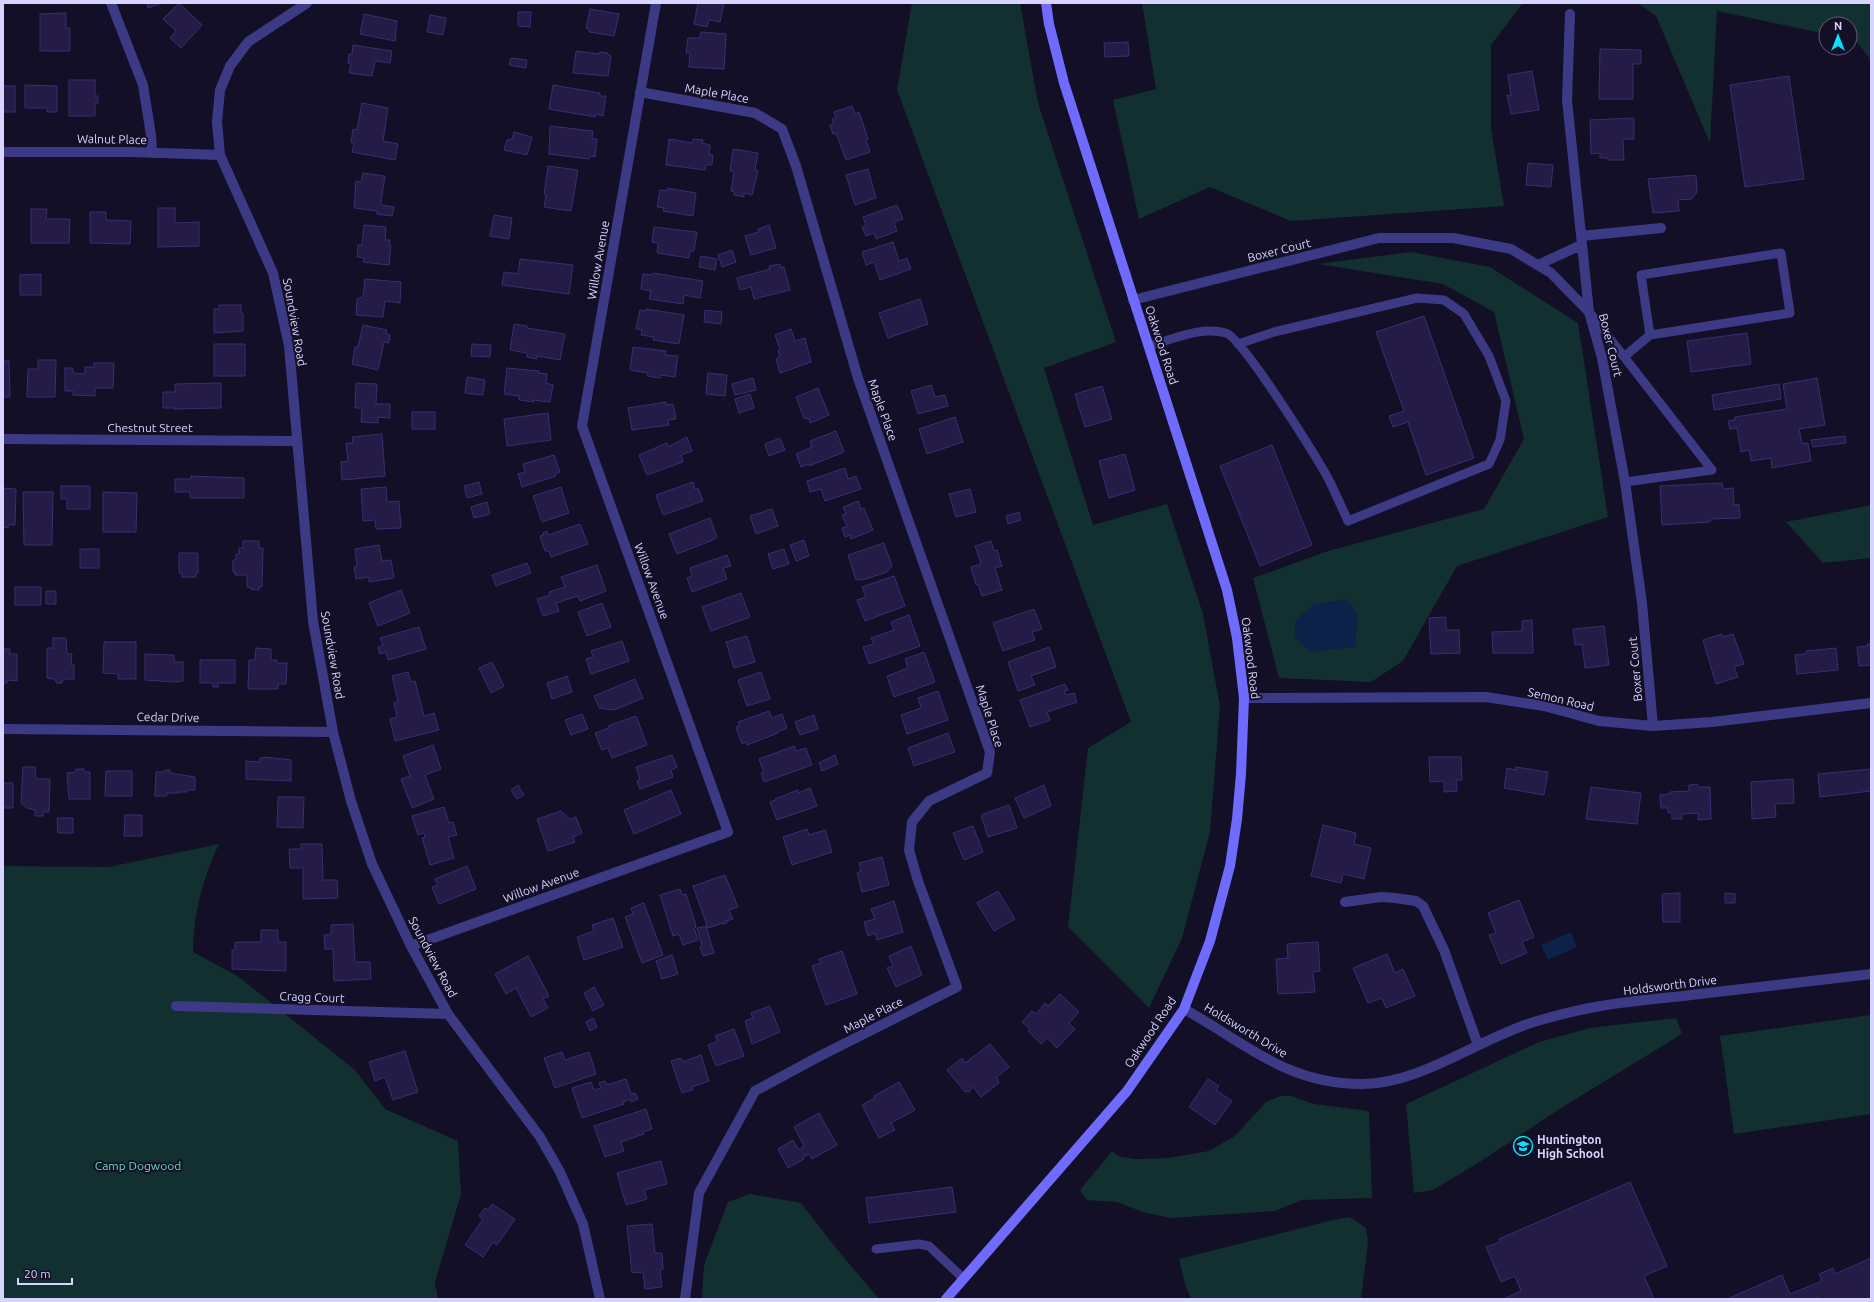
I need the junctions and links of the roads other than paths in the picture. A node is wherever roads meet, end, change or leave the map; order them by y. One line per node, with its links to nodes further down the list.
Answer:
1 (111, 3): 8 (street)
2 (307, 3): 9 (street, Soundview Road)
3 (656, 3): 6 (street, Willow Avenue)
4 (1046, 3): 13 (main road, Oakwood Road)
5 (1570, 14): 11 (street)
6 (640, 92): 28 (street, Willow Avenue); 37 (street, Maple Place)
7 (3, 152): 8 (street, Walnut Place)
8 (152, 153): 9 (street, Walnut Place)
9 (220, 155): 20 (street, Soundview Road)
10 (1661, 228): 11 (street)
11 (1581, 241): 12 (street); 14 (street)
12 (1538, 265): 13 (street, Boxer Court); 14 (street, Boxer Court)
13 (1133, 300): 17 (main road, Oakwood Road)
14 (1589, 312): 18 (lane); 21 (street, Boxer Court)
15 (1650, 335): 15 (lane); 18 (lane)
16 (1238, 344): 16 (lane); 17 (lane)
17 (1149, 346): 22 (main road, Oakwood Road)
18 (1625, 356): 21 (lane)
19 (3, 439): 20 (street, Chestnut Street)
20 (297, 441): 26 (street, Soundview Road)
21 (1625, 482): 24 (street, Boxer Court)
22 (1244, 698): 24 (street, Semon Road); 31 (main road, Oakwood Road)
23 (1871, 703): 24 (street, Semon Road)
24 (1653, 726)
25 (3, 729): 26 (street, Cedar Drive)
26 (334, 732): 28 (street, Soundview Road)
27 (1345, 902): 33 (street)
28 (411, 946): 32 (street, Soundview Road)
29 (1871, 974): 33 (street, Holdsworth Drive)
30 (176, 1006): 32 (street, Cragg Court)
31 (1184, 1009): 33 (street, Holdsworth Drive); 35 (main road, Oakwood Road)
32 (448, 1014): 36 (street, Soundview Road)
33 (1478, 1045)
34 (876, 1249): 35 (lane)
35 (964, 1279): 38 (main road, Oakwood Road)
36 (600, 1299)
37 (685, 1299)
38 (946, 1299)

